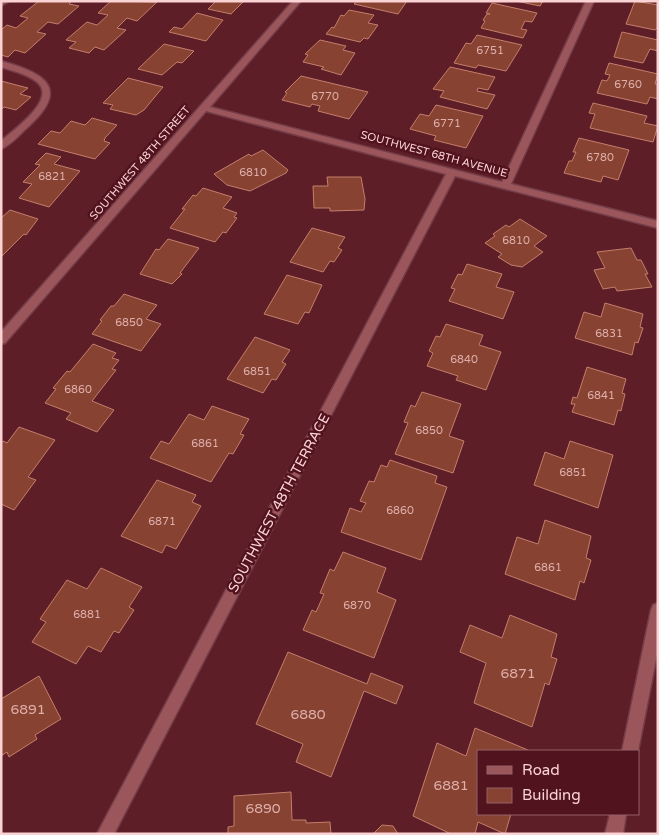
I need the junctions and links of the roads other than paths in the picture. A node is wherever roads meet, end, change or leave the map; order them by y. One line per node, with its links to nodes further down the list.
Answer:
1 (5, 1): 4 (street)
2 (297, 1): 6 (street, SOUTHWEST 48TH STREET)
3 (590, 1): 9 (street)
4 (1, 4)
5 (1, 64): 7 (street)
6 (204, 108): 8 (street, SOUTHWEST 68TH AVENUE); 11 (street, SOUTHWEST 48TH STREET)
7 (1, 146)
8 (452, 172): 9 (street, SOUTHWEST 68TH AVENUE); 15 (street, SOUTHWEST 48TH TERRACE)
9 (505, 186): 10 (street, SOUTHWEST 68TH AVENUE)
10 (658, 224)
11 (1, 340)
12 (658, 610): 13 (street)
13 (630, 750)
14 (618, 815): 16 (street)
15 (106, 834)
16 (614, 834)

